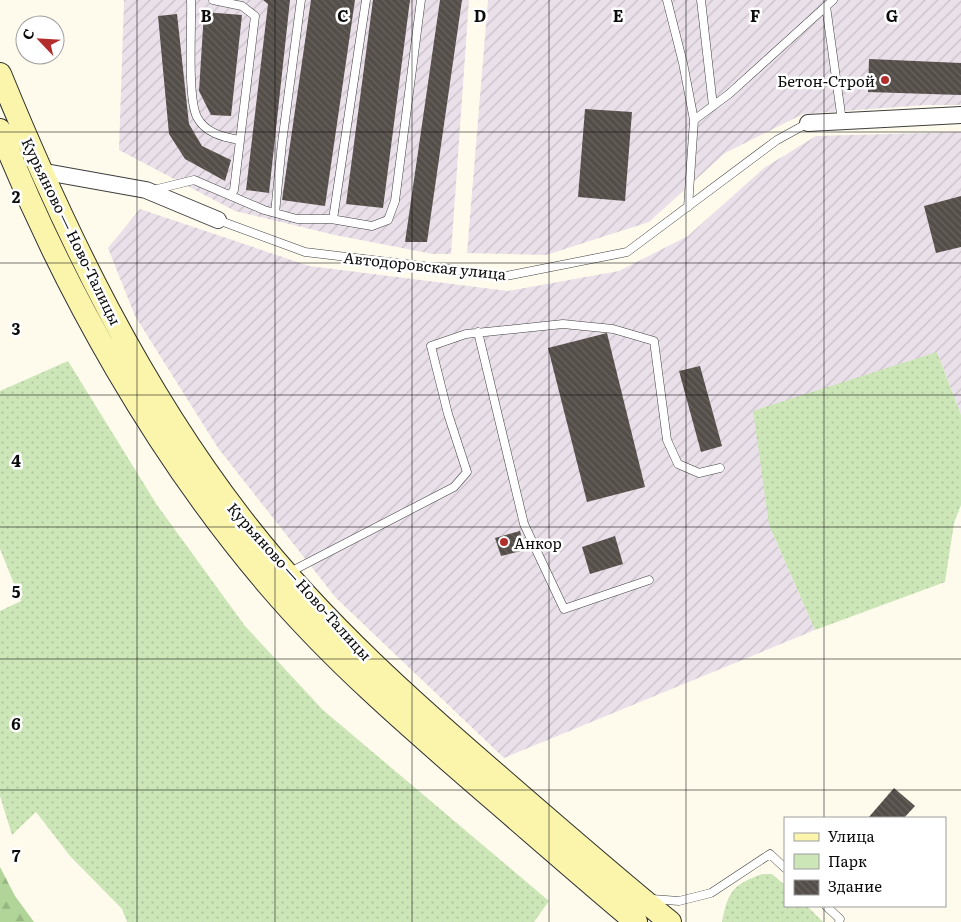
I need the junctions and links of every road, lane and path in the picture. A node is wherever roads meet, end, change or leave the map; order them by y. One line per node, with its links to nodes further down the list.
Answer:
1 (192, 0): 17 (lane)
2 (213, 0): 17 (lane)
3 (301, 0): 22 (lane)
4 (366, 0): 24 (lane)
5 (421, 0): 24 (lane)
6 (668, 0): 13 (lane)
7 (701, 0): 11 (lane)
8 (833, 0): 9 (lane)
9 (826, 6): 11 (lane); 14 (lane)
10 (0, 74): 18 (main road, Курьяново — Ново-Талицы)
11 (713, 106): 13 (lane)
12 (961, 115): 14 (street, Автодоровская улица)
13 (694, 120): 21 (lane)
14 (842, 121): 15 (street, Автодоровская улица)
15 (808, 123): 21 (lane, Автодоровская улица)
16 (0, 130): 32 (main road, Курьяново — Ново-Талицы)
17 (239, 140): 20 (lane)
18 (40, 171): 19 (street, Автодоровская улица); 27 (main road, Курьяново — Ново-Талицы)
19 (148, 191): 20 (lane); 23 (street, Автодоровская улица)
20 (230, 195): 22 (lane)
21 (688, 207): 23 (lane, Автодоровская улица)
22 (275, 213): 24 (lane)
23 (218, 220)
24 (333, 220)
25 (478, 332): 26 (lane); 27 (lane); 28 (lane)
26 (720, 468)
27 (289, 573): 30 (main road, Курьяново — Ново-Талицы)
28 (649, 580)
29 (784, 867): 30 (lane)
30 (640, 898): 33 (main road, Курьяново — Ново-Талицы)
31 (827, 907): 34 (lane)
32 (636, 922)
33 (670, 922)
34 (839, 922)

